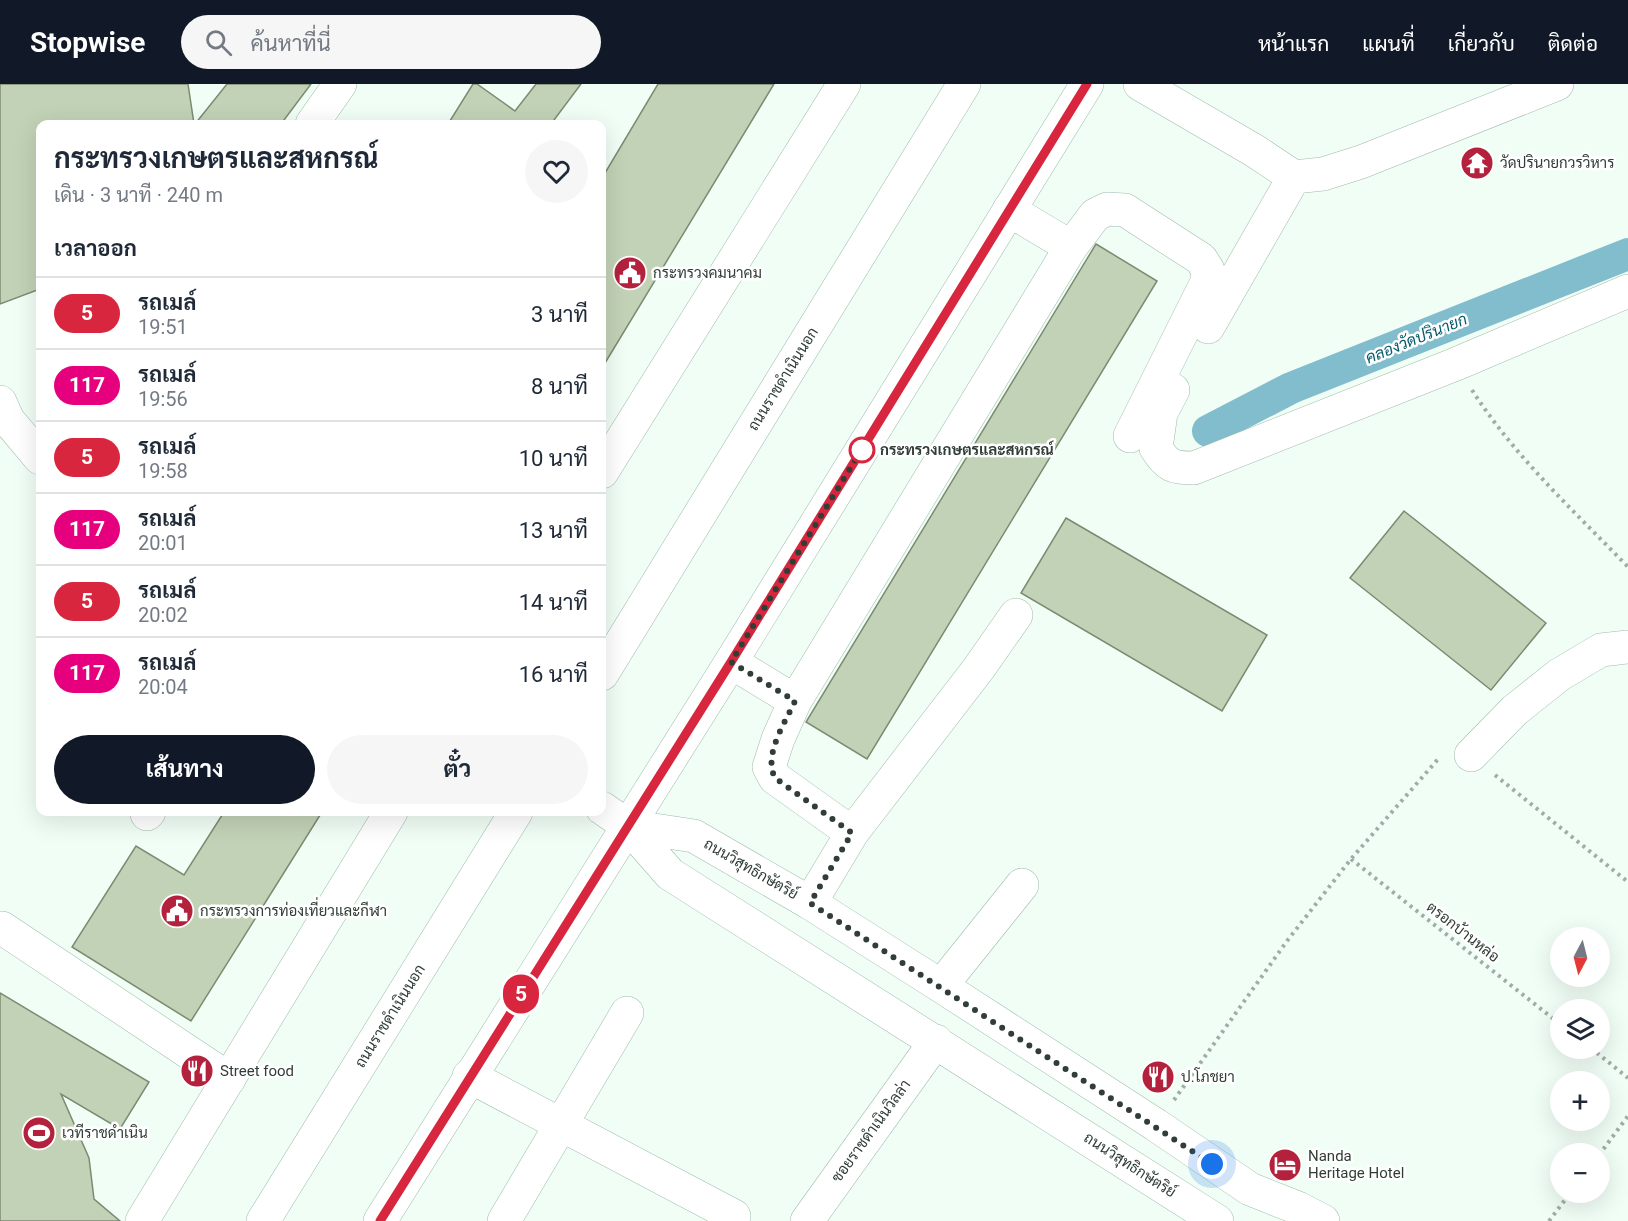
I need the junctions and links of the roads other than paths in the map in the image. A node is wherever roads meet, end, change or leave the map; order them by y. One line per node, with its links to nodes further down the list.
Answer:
1 (340, 84): 7 (main road)
2 (844, 84): 15 (main road)
3 (964, 84): 19 (main road, ถนนราชดำเนินนอก)
4 (1087, 84): 9 (main road)
5 (1140, 84): 8 (main road)
6 (1557, 84): 8 (main road)
7 (315, 120)
8 (1294, 177): 11 (main road)
9 (1009, 210): 10 (main road); 18 (main road)
10 (1071, 247): 13 (main road); 20 (main road)
11 (1628, 291)
12 (3, 418): 14 (main road)
13 (1130, 436)
14 (36, 454)
15 (606, 466)
16 (1016, 615): 25 (main road)
17 (1628, 647): 21 (main road)
18 (731, 662): 20 (main road); 24 (main road)
19 (606, 667)
20 (795, 701): 25 (main road)
21 (1471, 755)
22 (386, 816): 33 (main road)
23 (514, 816): 38 (main road, ถนนราชดำเนินนอก)
24 (615, 817): 27 (main road, ถนนวิสุทธิกษัตริย์); 31 (main road, ถนนวิสุทธิกษัตริย์); 32 (main road)
25 (852, 833): 27 (main road)
26 (1022, 885): 29 (main road)
27 (810, 903): 29 (main road, ถนนวิสุทธิกษัตริย์)
28 (3, 927): 33 (main road)
29 (941, 986): 35 (main road, ถนนวิสุทธิกษัตริย์)
30 (627, 1013): 34 (main road)
31 (936, 1041): 41 (main road, ซอยราชดำเนินวิลล่า); 42 (main road, ถนนวิสุทธิกษัตริย์)
32 (469, 1076): 34 (main road); 39 (main road)
33 (229, 1078): 37 (main road)
34 (560, 1124): 36 (main road); 40 (main road)
35 (1250, 1189): 43 (main road); 44 (main road, ถนนวิสุทธิกษัตริย์)
36 (734, 1216)
37 (142, 1221)
38 (264, 1221)
39 (380, 1221)
40 (504, 1221)
41 (807, 1221)
42 (1217, 1221)
43 (1289, 1221)
44 (1323, 1221)

